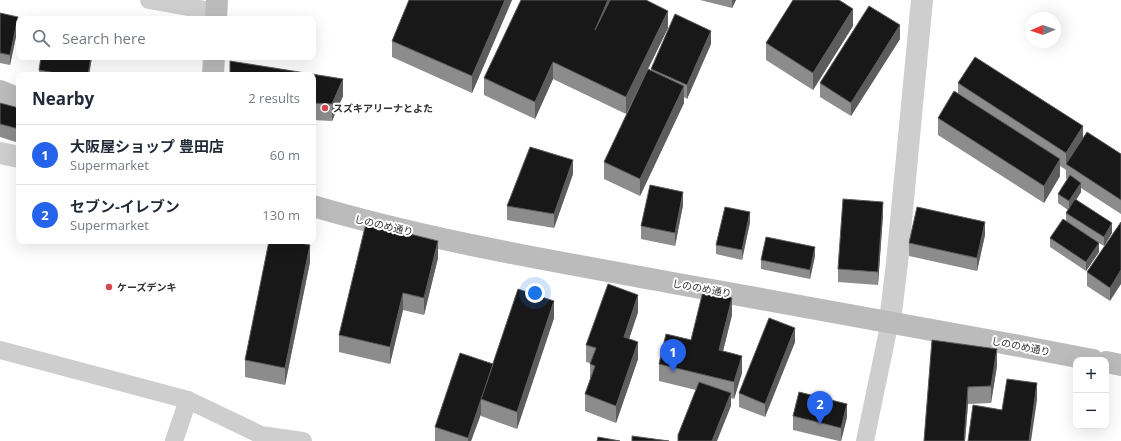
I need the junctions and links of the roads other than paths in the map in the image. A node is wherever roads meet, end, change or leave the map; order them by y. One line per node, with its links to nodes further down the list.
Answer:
1 (149, 0): 3 (street)
2 (922, 0): 11 (street)
3 (217, 10)
4 (214, 60): 5 (main road)
5 (213, 72)
6 (0, 91): 7 (main road)
7 (16, 98)
8 (0, 152): 9 (street)
9 (16, 156)
10 (316, 207): 11 (main road, しののめ通り)
11 (890, 321): 13 (main road, しののめ通り); 19 (street)
12 (0, 350): 16 (street)
13 (1077, 357)
14 (1109, 363): 15 (main road)
15 (1121, 365)
16 (188, 400): 17 (street); 18 (street)
17 (174, 441)
18 (303, 441)
19 (865, 441)

